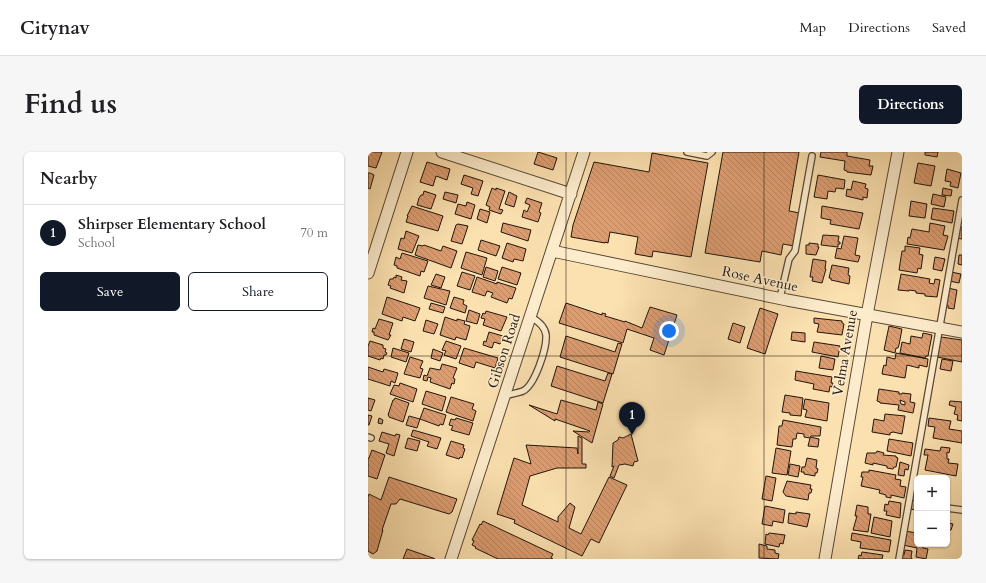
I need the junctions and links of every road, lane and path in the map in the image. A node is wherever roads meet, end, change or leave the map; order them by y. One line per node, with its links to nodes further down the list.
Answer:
1 (407, 152): 11 (street)
2 (442, 152): 8 (street)
3 (584, 152): 8 (street, Gibson Road)
4 (687, 152): 5 (lane)
5 (712, 152)
6 (898, 152): 13 (street, Velma Avenue)
7 (812, 156): 12 (lane)
8 (571, 194): 10 (street, Gibson Road)
9 (962, 200): 15 (lane)
10 (552, 251): 12 (street, Rose Avenue); 14 (street, Gibson Road)
11 (368, 273)
12 (780, 298): 13 (street, Rose Avenue)
13 (867, 315): 15 (street, Rose Avenue); 21 (street, Velma Avenue)
14 (531, 317): 17 (street, Gibson Road); 17 (lane)
15 (939, 328): 16 (street, Rose Avenue); 22 (lane)
16 (962, 332)
17 (505, 396): 20 (street, Gibson Road)
18 (950, 508): 19 (lane)
19 (962, 510)
20 (451, 559)
21 (825, 559)
22 (899, 559)

